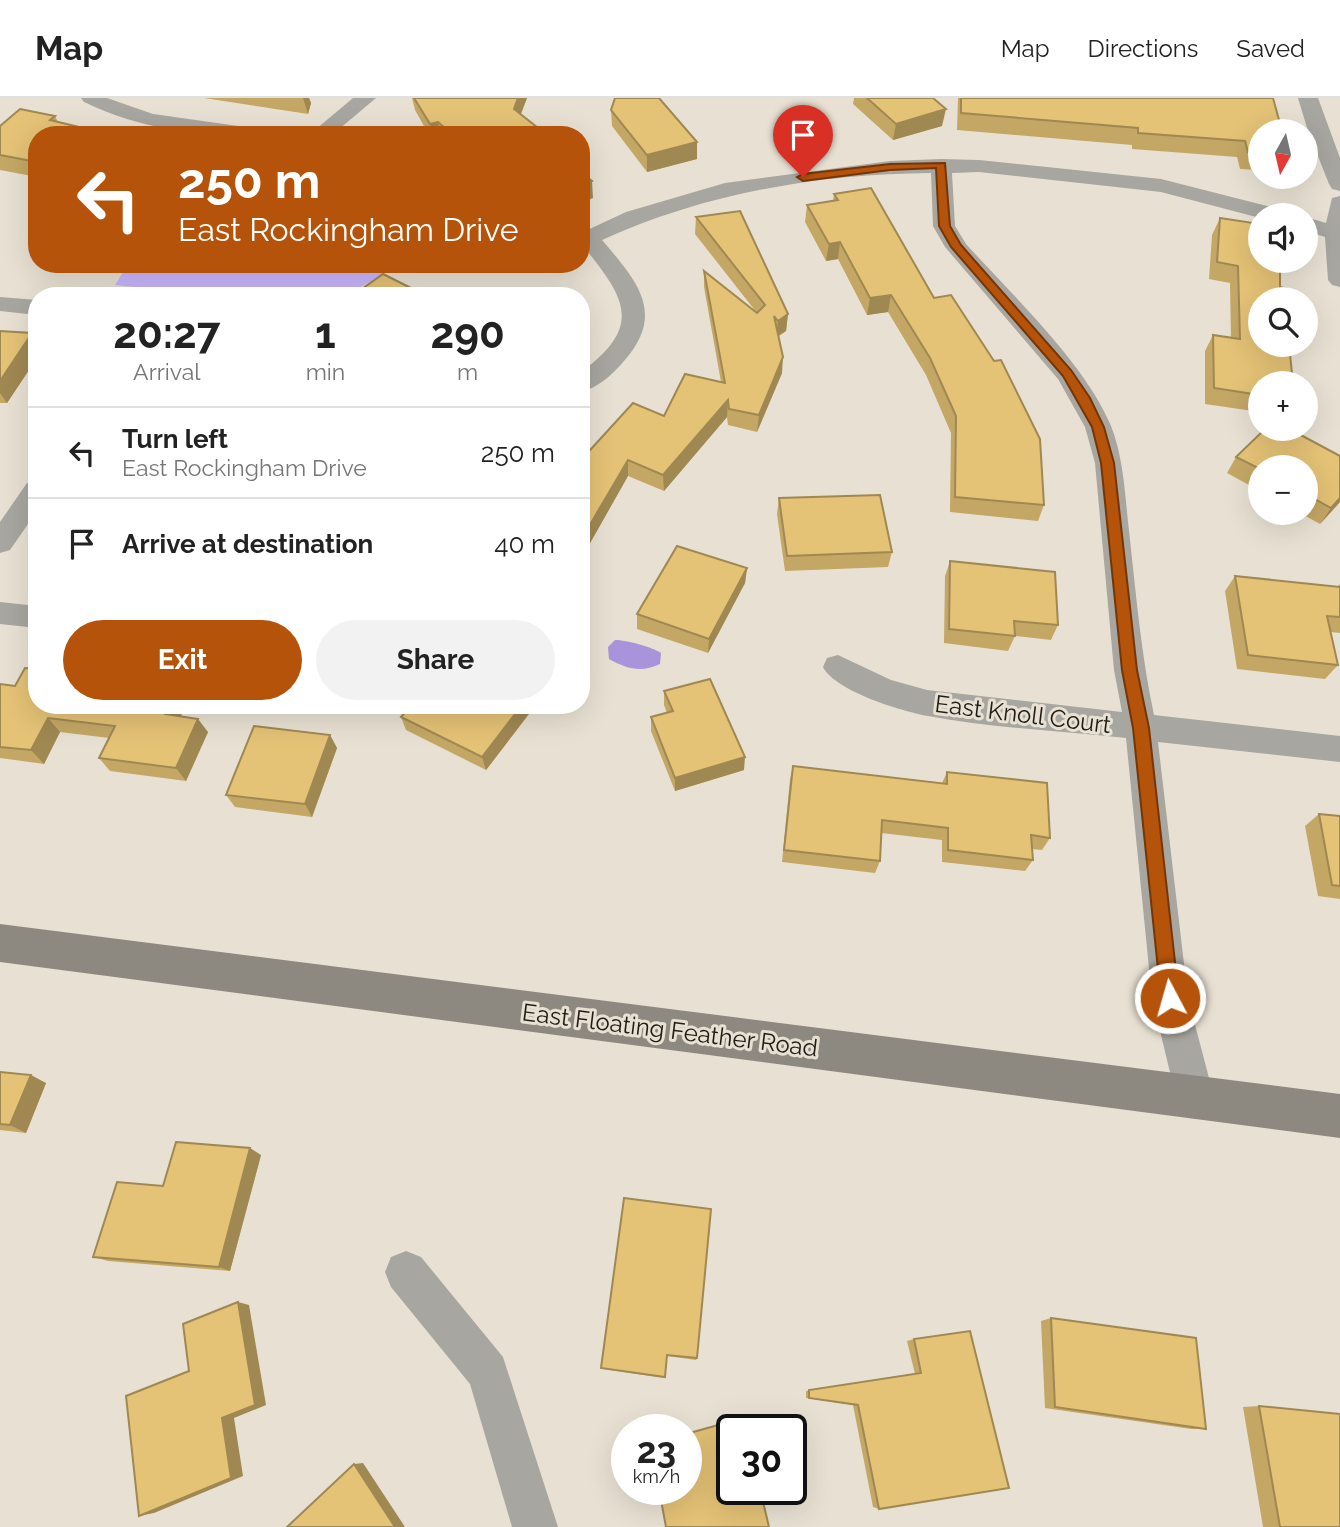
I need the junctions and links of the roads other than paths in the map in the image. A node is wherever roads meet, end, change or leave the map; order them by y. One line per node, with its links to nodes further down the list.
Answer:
1 (91, 98): 4 (street)
2 (366, 98): 5 (street)
3 (1308, 98): 7 (street)
4 (192, 126)
5 (330, 126)
6 (941, 165): 9 (street); 12 (street); 23 (street)
7 (1340, 184)
8 (1340, 203): 11 (street)
9 (1248, 208)
10 (1318, 227): 11 (street)
11 (1338, 233): 14 (street)
12 (590, 237)
13 (590, 245): 17 (street)
14 (1340, 280)
15 (0, 304): 16 (street)
16 (28, 307)
17 (590, 378)
18 (28, 504): 19 (street)
19 (0, 544)
20 (0, 612): 21 (street)
21 (28, 616)
22 (838, 667): 23 (street, East Knoll Court)
23 (1141, 728): 24 (street, East Knoll Court); 26 (street)
24 (1340, 749)
25 (0, 943): 26 (main road, East Floating Feather Road)
26 (1195, 1097): 27 (main road, East Floating Feather Road)
27 (1340, 1116)
28 (406, 1272): 29 (street)
29 (535, 1527)

